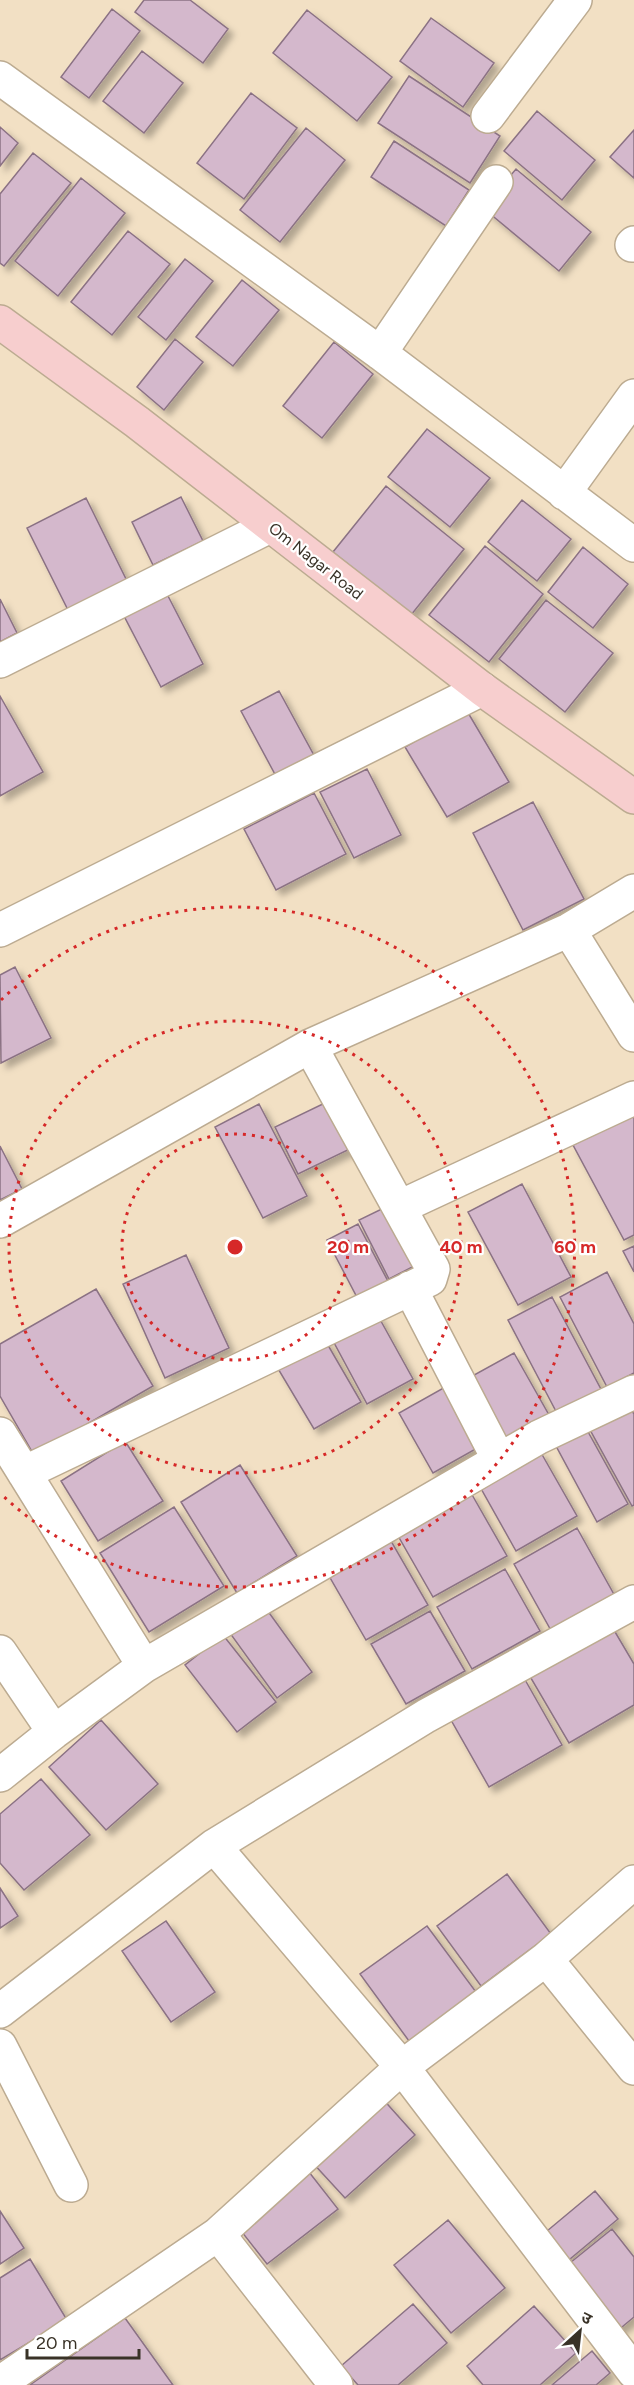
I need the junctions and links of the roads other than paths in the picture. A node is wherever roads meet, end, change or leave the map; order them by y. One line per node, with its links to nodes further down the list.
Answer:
1 (575, 0): 3 (street)
2 (0, 78): 6 (street)
3 (488, 116)
4 (496, 182): 6 (street)
5 (0, 322): 9 (street, Om Nagar Road)
6 (380, 353): 8 (street)
7 (634, 396): 8 (street)
8 (564, 493): 10 (street)
9 (270, 526): 11 (street); 12 (street, Om Nagar Road)
10 (634, 544)
11 (0, 661)
12 (482, 689): 13 (street, Om Nagar Road); 15 (street)
13 (634, 798)
14 (634, 891): 16 (street)
15 (0, 930)
16 (569, 930): 17 (street); 18 (street)
17 (634, 1035)
18 (310, 1046): 20 (street); 21 (street)
19 (634, 1098): 20 (street)
20 (400, 1207): 22 (street)
21 (0, 1221)
22 (410, 1288): 25 (street); 26 (street)
23 (634, 1392): 25 (street)
24 (0, 1434): 26 (street)
25 (499, 1460): 29 (street)
26 (24, 1473): 29 (street)
27 (634, 1602): 32 (street)
28 (0, 1652): 30 (street)
29 (144, 1666): 30 (street)
30 (54, 1732): 31 (street)
31 (0, 1775)
32 (214, 1846): 35 (street); 37 (street)
33 (634, 1882): 34 (street)
34 (546, 1959): 37 (street); 38 (street)
35 (0, 2011)
36 (0, 2046): 39 (street)
37 (402, 2067): 40 (street); 41 (street)
38 (634, 2068)
39 (70, 2185)
40 (218, 2234): 42 (street); 43 (street)
41 (634, 2372)
42 (0, 2383)
43 (336, 2385)

